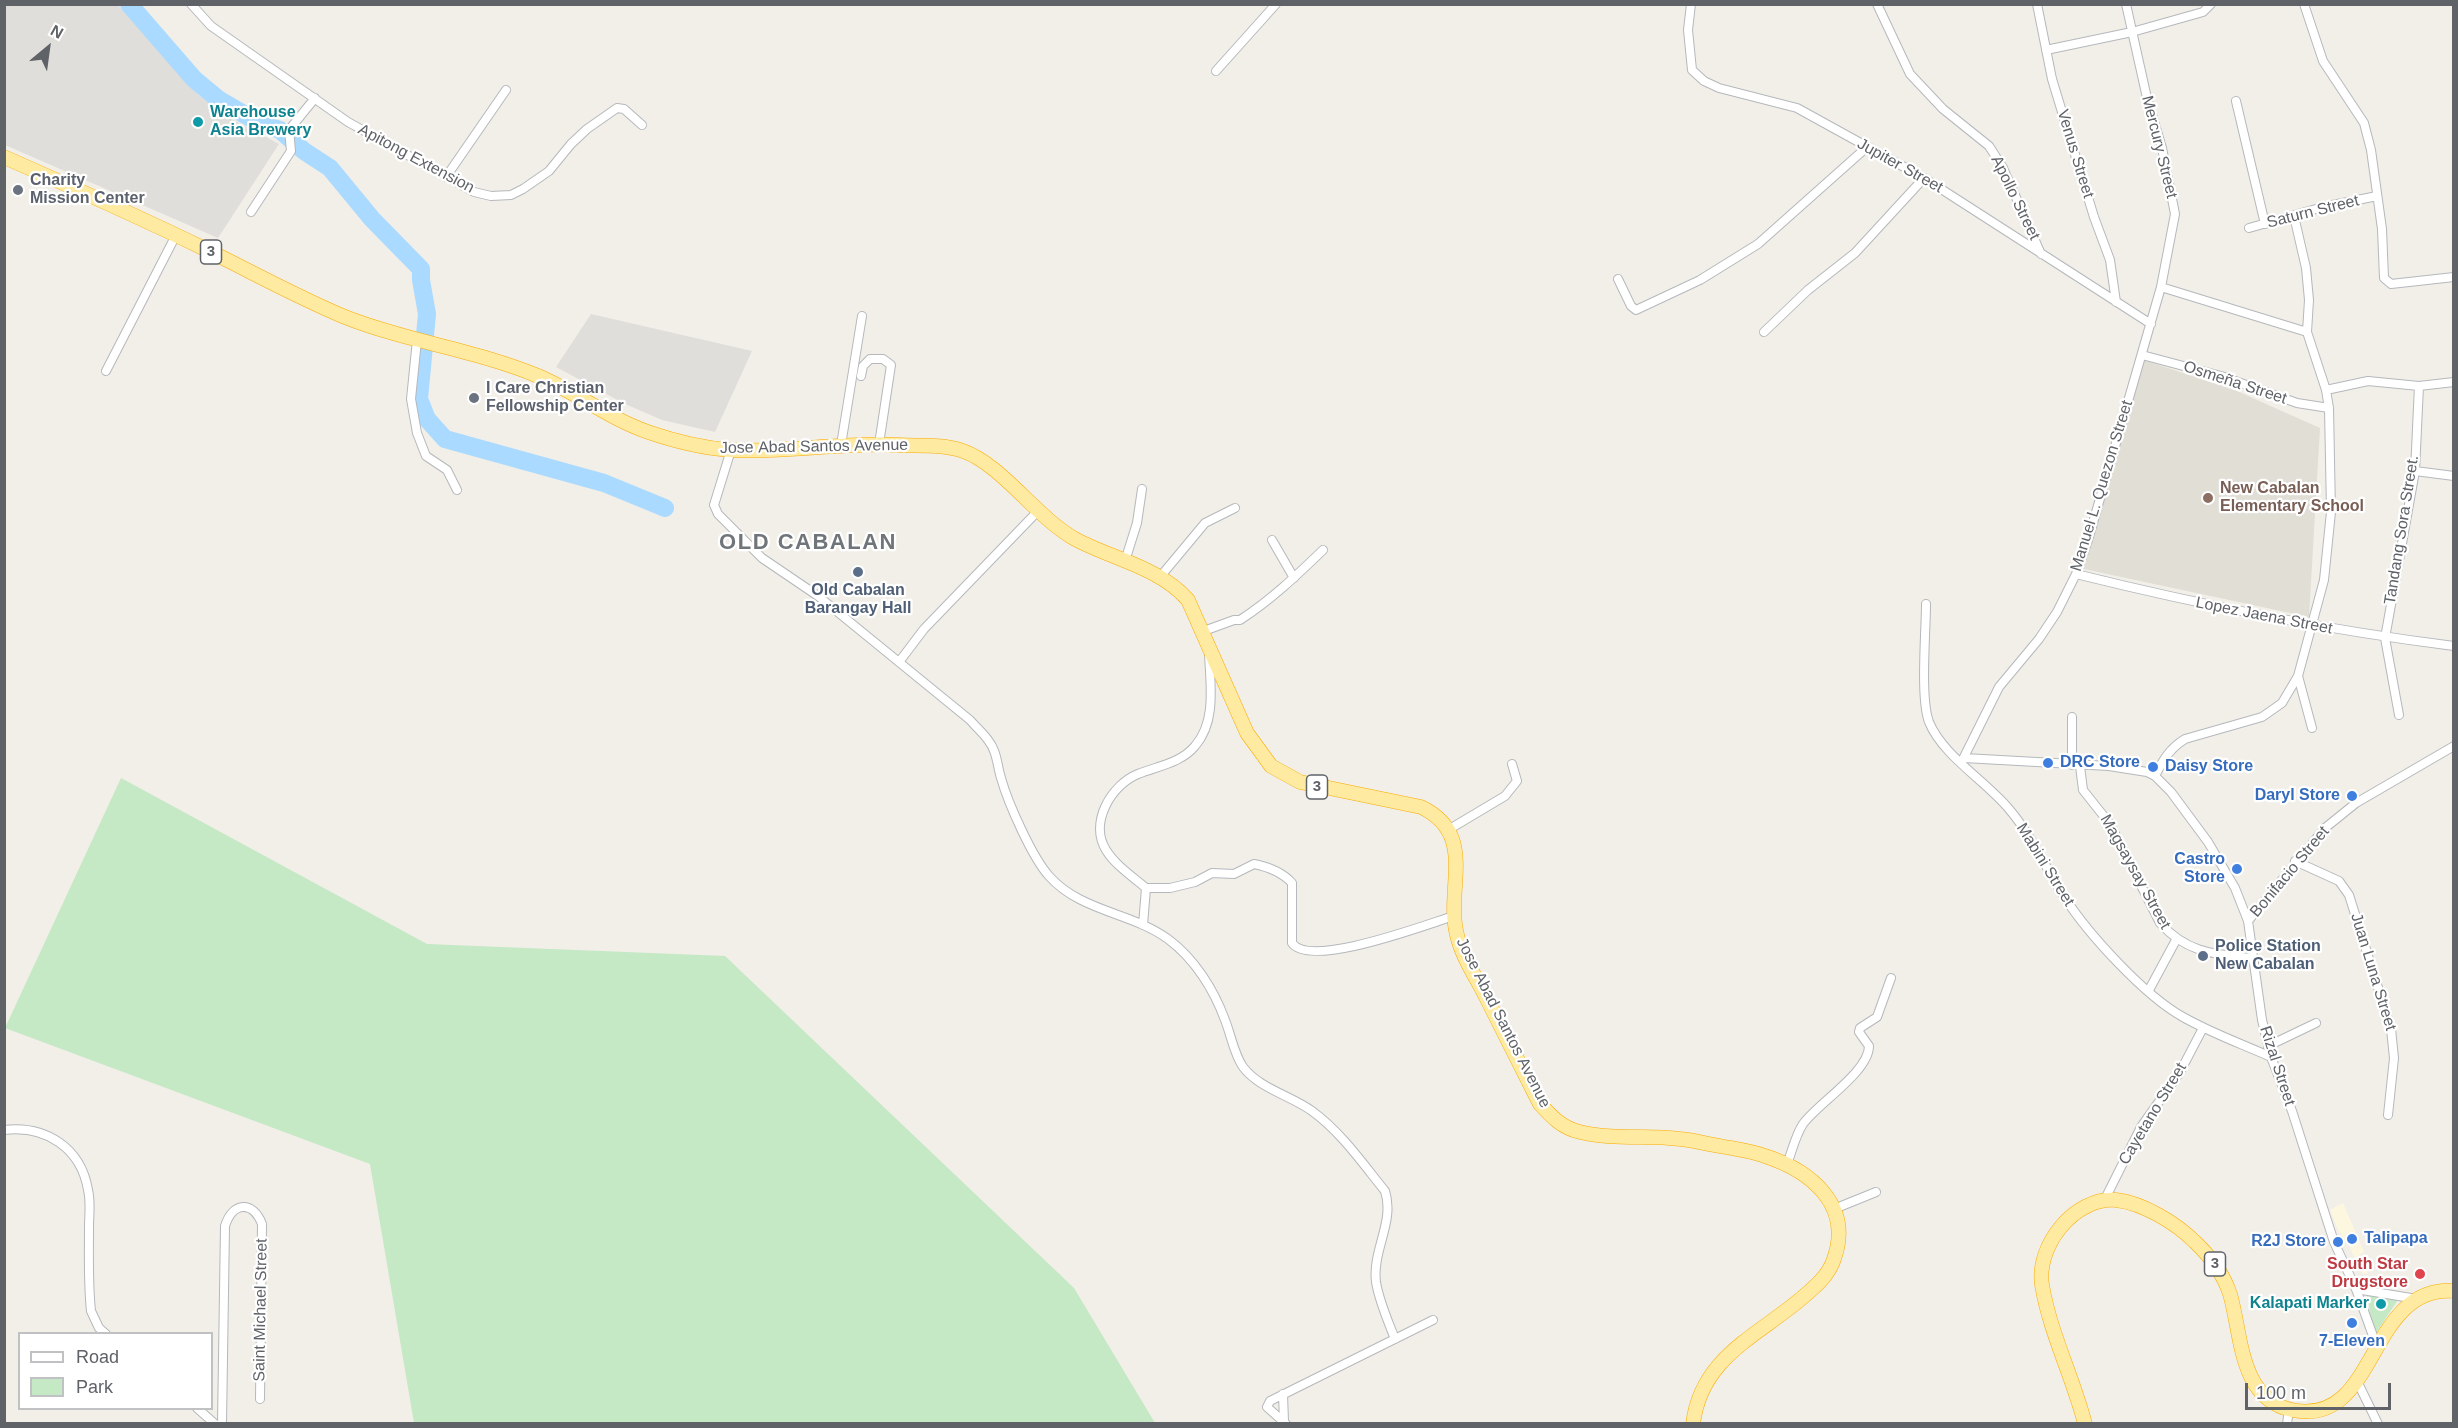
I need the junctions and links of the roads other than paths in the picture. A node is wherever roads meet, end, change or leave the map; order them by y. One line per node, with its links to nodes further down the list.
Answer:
1 (191, 4): 13 (street, Apitong Extension)
2 (1276, 4): 11 (street)
3 (1691, 4): 16 (street, Jupiter Street)
4 (1877, 4): 26 (street, Apollo Street)
5 (2037, 4): 10 (street, Venus Street)
6 (2126, 4): 9 (street, Mercury Street)
7 (2304, 4): 20 (street)
8 (2210, 6): 9 (street)
9 (2132, 32): 10 (street); 29 (street, Mercury Street)
10 (2046, 50): 30 (street, Venus Street)
11 (1216, 71)
12 (506, 90): 18 (street)
13 (315, 98): 18 (street, Apitong Extension); 21 (street)
14 (2236, 101): 23 (street)
15 (642, 125): 18 (street, Apitong Extension)
16 (1868, 147): 19 (street, Jupiter Street); 28 (street)
17 (4, 157): 25 (highway, Jose Abad Santos Avenue / 3)
18 (446, 177)
19 (1924, 178): 26 (street, Jupiter Street); 33 (street)
20 (2377, 196): 22 (street, Saturn Street); 27 (street)
21 (250, 212)
22 (2294, 216): 23 (street, Saturn Street); 34 (street)
23 (2265, 224): 24 (street, Saturn Street)
24 (2249, 228)
25 (176, 235): 35 (highway, Jose Abad Santos Avenue / 3); 37 (street)
26 (2042, 254): 30 (street, Jupiter Street)
27 (2454, 277)
28 (1618, 279)
29 (2161, 287): 32 (street, Mercury Street); 34 (street)
30 (2116, 302): 32 (street, Jupiter Street)
31 (862, 316): 44 (street)
32 (2151, 324): 36 (street, Manuel L. Quezon Street)
33 (1764, 332)
34 (2307, 332): 41 (street)
35 (418, 341): 45 (highway, Jose Abad Santos Avenue / 3); 49 (street)
36 (2142, 355): 42 (street, Osmeña Street); 55 (street, Manuel L. Quezon Street)
37 (106, 371)
38 (861, 376): 43 (street)
39 (2454, 382): 40 (street)
40 (2419, 386): 41 (street); 46 (street, Tandang Sora Street.)
41 (2326, 390): 42 (street)
42 (2329, 408): 59 (street)
43 (879, 444): 44 (highway, Jose Abad Santos Avenue / 3); 51 (highway, Jose Abad Santos Avenue / 3)
44 (841, 445): 45 (highway, Jose Abad Santos Avenue / 3)
45 (731, 450): 64 (street)
46 (2415, 471): 47 (street); 61 (street, Tandang Sora Street.)
47 (2454, 476)
48 (1142, 489): 54 (street)
49 (457, 490)
50 (1235, 508): 56 (street)
51 (1037, 512): 54 (highway, Jose Abad Santos Avenue / 3); 64 (street)
52 (1272, 540): 57 (street)
53 (1323, 550): 57 (street)
54 (1125, 561): 56 (highway, Jose Abad Santos Avenue / 3)
55 (2076, 574): 59 (street, Lopez Jaena Street); 70 (street, Manuel L. Quezon Street)
56 (1160, 577): 60 (highway, Jose Abad Santos Avenue / 3)
57 (1294, 578): 60 (street)
58 (1926, 604): 70 (street, Mabini Street)
59 (2313, 626): 61 (street, Lopez Jaena Street); 65 (street)
60 (1201, 632): 63 (highway, Jose Abad Santos Avenue / 3)
61 (2385, 638): 62 (street, Lopez Jaena Street); 66 (street)
62 (2454, 645)
63 (1209, 650): 74 (highway, Jose Abad Santos Avenue / 3); 76 (street)
64 (899, 662): 79 (street)
65 (2298, 676): 68 (street); 73 (street)
66 (2399, 715)
67 (2072, 717): 72 (street, Magsaysay Street)
68 (2312, 728)
69 (2454, 746): 75 (street, Bonifacio Street)
70 (1963, 760): 72 (street); 83 (street, Mabini Street)
71 (1512, 764): 74 (street)
72 (2076, 765): 73 (street); 80 (street, Magsaysay Street)
73 (2155, 776): 78 (street, Rizal Street)
74 (1448, 830): 77 (highway, Jose Abad Santos Avenue)
75 (2295, 861): 78 (street, Bonifacio Street); 88 (street, Juan Luna Street)
76 (1146, 888): 77 (street); 79 (street)
77 (1454, 916): 90 (highway, Jose Abad Santos Avenue)
78 (2248, 921): 81 (street, Rizal Street)
79 (1143, 925): 99 (street)
80 (2176, 940): 81 (street, Magsaysay Street); 83 (street)
81 (2252, 958): 86 (street, Rizal Street)
82 (1891, 978): 90 (street)
83 (2149, 990): 85 (street, Mabini Street)
84 (2316, 1023): 86 (street)
85 (2203, 1028): 87 (street, Mabini Street); 92 (street, Cayetano Street)
86 (2268, 1046): 87 (street, Rizal Street)
87 (2271, 1057): 94 (street, Rizal Street)
88 (2388, 1115)
89 (4, 1130): 98 (street)
90 (1787, 1164): 93 (highway, Jose Abad Santos Avenue)
91 (1876, 1192): 93 (street)
92 (2104, 1201): 105 (highway, 3); 110 (highway)
93 (1834, 1209): 109 (highway, Jose Abad Santos Avenue)
94 (2356, 1289): 96 (street); 100 (street, Rizal Street)
95 (2454, 1292): 96 (highway, 3)
96 (2417, 1299): 100 (highway, 3)
97 (1433, 1320): 99 (street)
98 (104, 1332)
99 (1395, 1339): 102 (street)
100 (2377, 1347): 101 (highway, 3)
101 (2357, 1381): 105 (highway, 3); 111 (street)
102 (1283, 1394): 106 (street); 106 (street)
103 (260, 1399): 108 (street, Saint Michael Street)
104 (199, 1410): 107 (street)
105 (2288, 1416)
106 (1285, 1423)
107 (215, 1424)
108 (222, 1424)
109 (1693, 1424)
110 (2085, 1424)
111 (2378, 1424)

